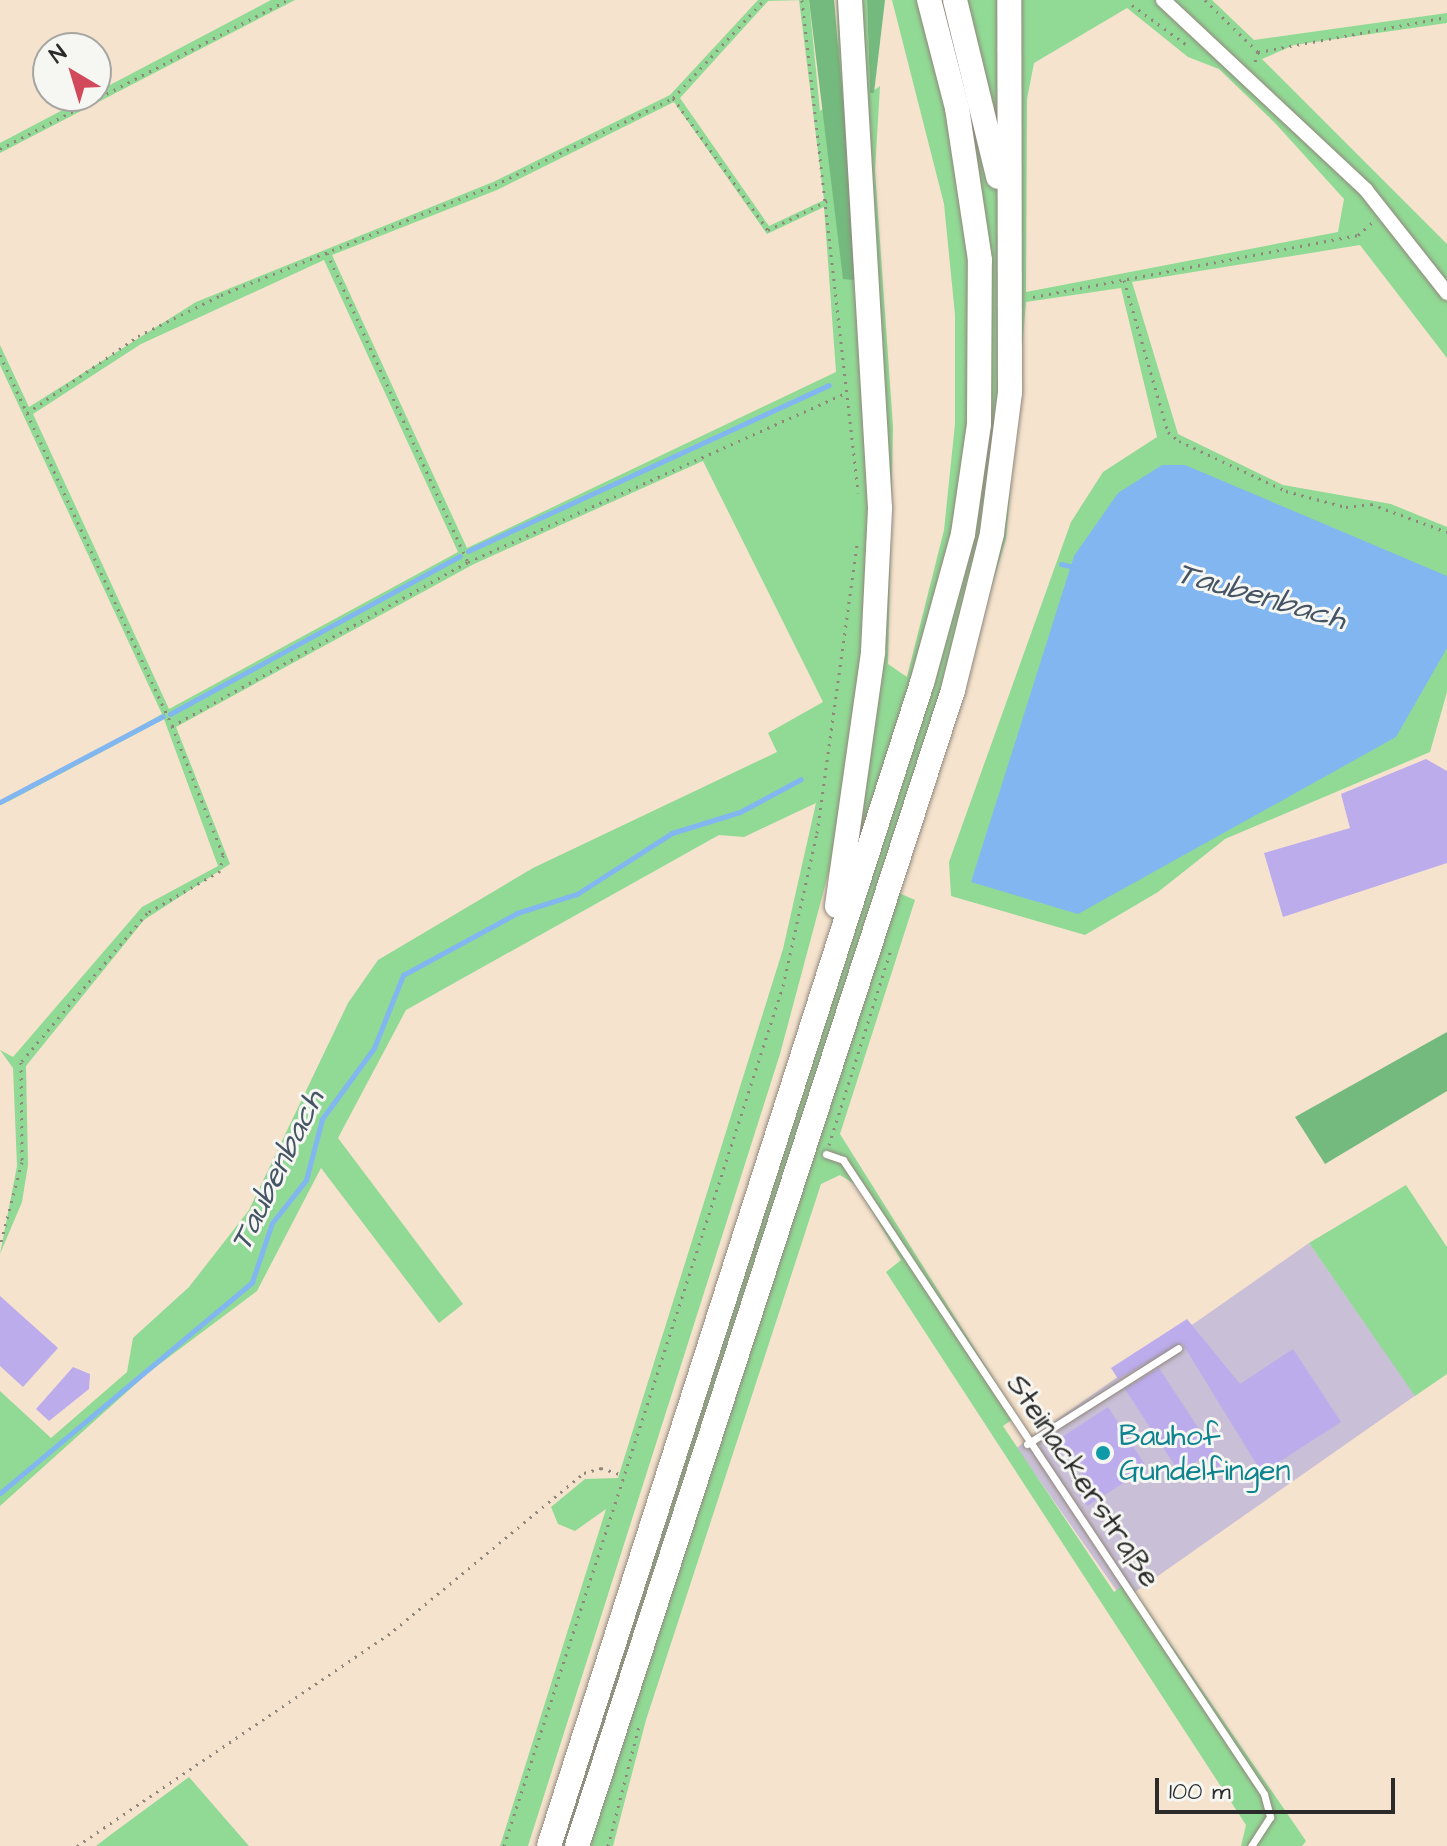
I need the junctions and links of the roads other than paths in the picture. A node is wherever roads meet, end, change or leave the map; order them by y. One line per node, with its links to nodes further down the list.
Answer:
1 (850, 0): 8 (highway)
2 (929, 0): 8 (highway)
3 (955, 0): 6 (highway)
4 (1009, 0): 6 (highway)
5 (1163, 0): 7 (street)
6 (1008, 222): 13 (highway)
7 (1447, 293)
8 (831, 952): 12 (highway)
9 (826, 1154): 11 (lane, Steinackerstraße)
10 (1178, 1348): 11 (lane)
11 (1027, 1444): 14 (lane, Steinackerstraße)
12 (549, 1846)
13 (577, 1846)
14 (1251, 1846)

